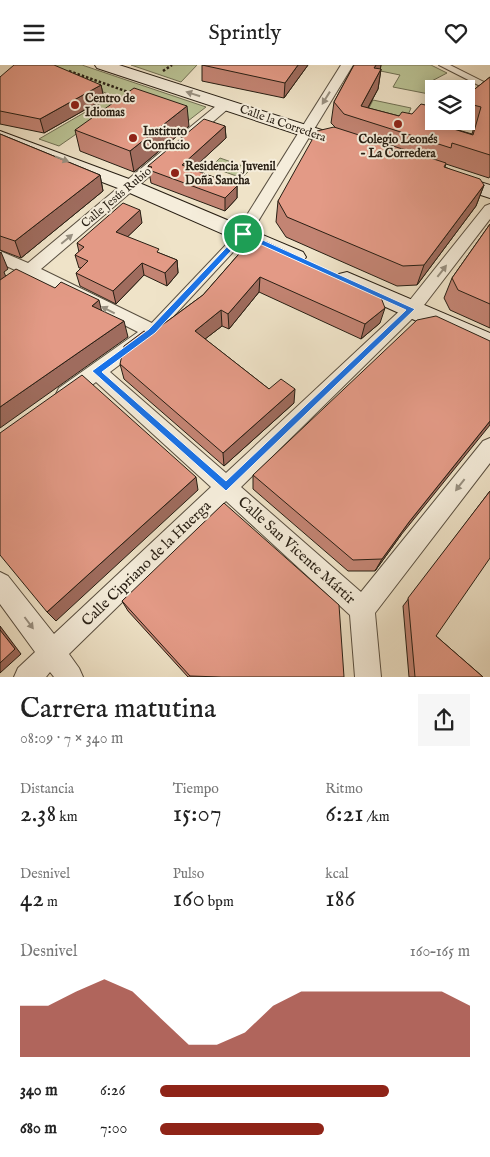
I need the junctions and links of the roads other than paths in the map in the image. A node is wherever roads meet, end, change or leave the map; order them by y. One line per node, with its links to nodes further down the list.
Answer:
1 (103, 65): 5 (main road, Calle la Corredera, one-way to 1)
2 (347, 65): 6 (street, one-way to 6)
3 (443, 65): 4 (street)
4 (490, 88)
5 (226, 104): 6 (main road, Calle la Corredera); 10 (street, Calle Jesús Rubio)
6 (306, 131): 8 (main road, Calle la Corredera); 13 (street)
7 (0, 137): 10 (main road, one-way to 10)
8 (365, 150)
9 (429, 171): 11 (main road)
10 (130, 186): 13 (main road); 15 (street, Calle Jesús Rubio, one-way to 10)
11 (490, 192)
12 (490, 209): 17 (street, Calle Cipriano de la Huerga, one-way to 12)
13 (243, 234): 17 (main road); 18 (street)
14 (0, 256): 15 (street)
15 (30, 271): 16 (street, Calle Jesús Rubio); 18 (street, one-way to 15)
16 (0, 291)
17 (412, 309): 19 (main road); 23 (street, Calle Cipriano de la Huerga)
18 (152, 331): 20 (street)
19 (490, 345)
20 (96, 371): 21 (street); 23 (street, Calle San Vicente Mártir)
21 (54, 402)
22 (490, 447): 25 (street, one-way to 25)
23 (226, 487): 25 (street, Calle San Vicente Mártir); 26 (street, Calle Cipriano de la Huerga)
24 (0, 583): 26 (street, one-way to 26)
25 (362, 609): 29 (street)
26 (52, 653): 27 (street, Calle Cipriano de la Huerga); 28 (street)
27 (27, 677)
28 (70, 677)
29 (368, 677)

